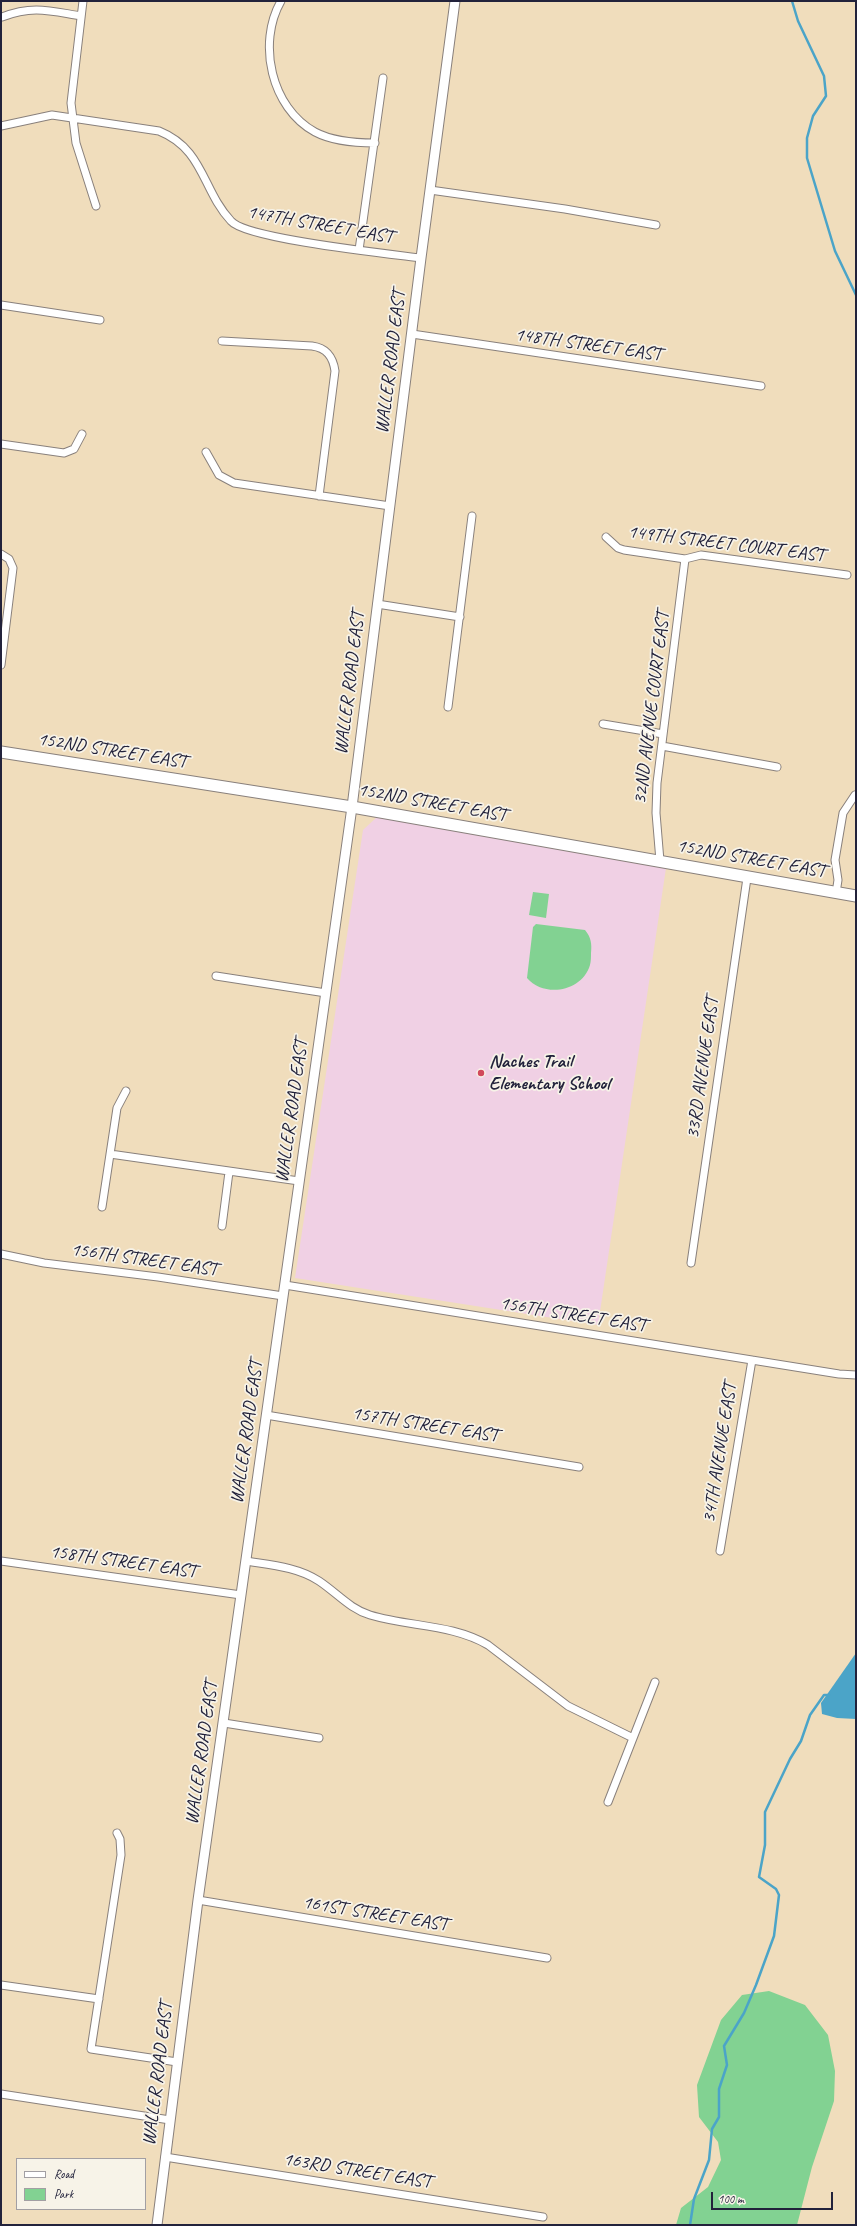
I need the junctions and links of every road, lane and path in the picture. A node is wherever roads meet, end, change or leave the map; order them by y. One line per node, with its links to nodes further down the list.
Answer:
1 (83, 1): 4 (street)
2 (281, 1): 9 (street)
3 (455, 1): 10 (street, WALLER ROAD EAST)
4 (81, 16): 5 (street); 7 (street)
5 (2, 17)
6 (383, 78): 9 (street)
7 (72, 116): 8 (street, 147TH STREET EAST); 11 (street); 13 (street, 147TH STREET EAST)
8 (1, 126)
9 (375, 143): 13 (street)
10 (430, 190): 12 (street); 14 (street, WALLER ROAD EAST)
11 (96, 206)
12 (656, 225)
13 (359, 250): 14 (street, 147TH STREET EAST)
14 (421, 258): 17 (street, WALLER ROAD EAST)
15 (1, 305): 16 (street)
16 (100, 320)
17 (412, 334): 19 (street, 148TH STREET EAST); 24 (street, WALLER ROAD EAST)
18 (222, 340): 23 (street)
19 (761, 386)
20 (82, 434): 21 (street)
21 (1, 444)
22 (206, 452): 23 (street)
23 (319, 496): 24 (street)
24 (390, 506): 30 (street, WALLER ROAD EAST)
25 (472, 516): 31 (street)
26 (606, 537): 28 (street, 149TH STREET COURT EAST)
27 (1, 554): 32 (street)
28 (685, 559): 29 (street, 149TH STREET COURT EAST); 35 (street, 32ND AVENUE COURT EAST)
29 (847, 575)
30 (377, 604): 31 (street); 40 (street, WALLER ROAD EAST)
31 (460, 617): 33 (street)
32 (1, 665)
33 (448, 707)
34 (603, 724): 35 (street)
35 (663, 734): 36 (street, 32ND AVENUE COURT EAST)
36 (662, 746): 38 (street); 41 (street, 32ND AVENUE COURT EAST)
37 (1, 752): 40 (main road, 152ND STREET EAST)
38 (777, 767)
39 (855, 795): 43 (street)
40 (352, 807): 41 (main road, 152ND STREET EAST); 46 (street, WALLER ROAD EAST)
41 (660, 861): 42 (main road, 152ND STREET EAST)
42 (747, 878): 43 (main road, 152ND STREET EAST); 54 (street, 33RD AVENUE EAST)
43 (836, 893): 44 (main road, 152ND STREET EAST)
44 (856, 896)
45 (216, 976): 46 (street)
46 (326, 994): 50 (street, WALLER ROAD EAST)
47 (126, 1091): 48 (street)
48 (110, 1154): 49 (street); 51 (street)
49 (230, 1172): 50 (street); 52 (street)
50 (299, 1181): 55 (street, WALLER ROAD EAST)
51 (102, 1207)
52 (222, 1226)
53 (1, 1254): 56 (street, 156TH STREET EAST)
54 (691, 1263)
55 (285, 1285): 56 (street, WALLER ROAD EAST); 57 (street, 156TH STREET EAST)
56 (283, 1296): 59 (street, WALLER ROAD EAST)
57 (752, 1360): 58 (street, 156TH STREET EAST); 61 (street, 34TH AVENUE EAST)
58 (856, 1375)
59 (266, 1415): 60 (street, 157TH STREET EAST); 63 (street, WALLER ROAD EAST)
60 (579, 1467)
61 (720, 1551)
62 (1, 1561): 64 (street, 158TH STREET EAST)
63 (246, 1561): 64 (street, WALLER ROAD EAST); 68 (street)
64 (241, 1595): 66 (street, WALLER ROAD EAST)
65 (654, 1682): 68 (street)
66 (224, 1723): 67 (street); 71 (street, WALLER ROAD EAST)
67 (319, 1738)
68 (633, 1738): 69 (street)
69 (608, 1802)
70 (117, 1832): 74 (street)
71 (198, 1900): 72 (street, 161ST STREET EAST); 75 (street, WALLER ROAD EAST)
72 (547, 1958)
73 (1, 1984): 74 (street)
74 (99, 1999): 75 (street)
75 (177, 2062): 77 (street, WALLER ROAD EAST)
76 (1, 2094): 77 (street)
77 (170, 2120): 78 (street, WALLER ROAD EAST)
78 (165, 2157): 79 (street, 163RD STREET EAST); 80 (street, WALLER ROAD EAST)
79 (544, 2217)
80 (157, 2225)

